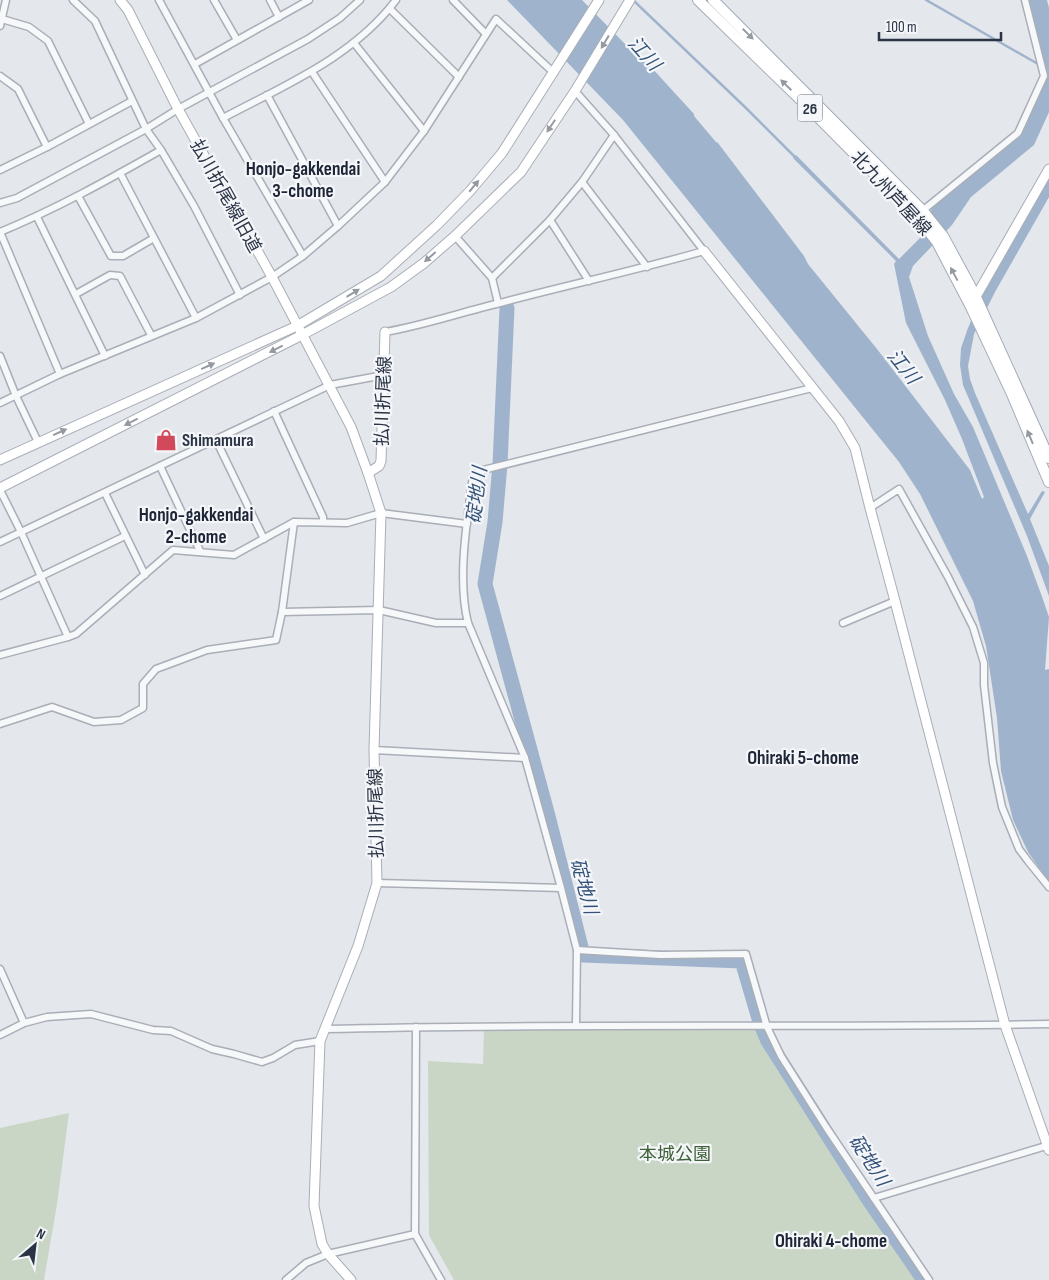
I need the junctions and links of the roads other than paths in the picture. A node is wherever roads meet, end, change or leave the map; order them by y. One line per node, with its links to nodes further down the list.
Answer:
1 (6, 0): 18 (street)
2 (73, 0): 30 (street)
3 (120, 0): 31 (street, 払川折尾線旧道)
4 (160, 0): 22 (street)
5 (214, 0): 20 (street)
6 (270, 0): 17 (street)
7 (309, 0): 17 (street)
8 (360, 0): 28 (street)
9 (396, 0): 16 (street)
10 (453, 0): 19 (street)
11 (600, 0): 23 (street)
12 (630, 0): 27 (street, one-way to 27)
13 (698, 0): 46 (main road, 北九州芦屋線 / 26, one-way to 13)
14 (713, 0): 46 (main road, 北九州芦屋線 / 26, one-way to 46)
15 (1025, 0): 46 (street)
16 (390, 8): 21 (street); 26 (street)
17 (279, 17): 20 (street)
18 (1, 22): 33 (street)
19 (486, 34): 23 (street); 26 (street)
20 (237, 40): 22 (street)
21 (354, 43): 24 (street); 35 (street)
22 (194, 64): 28 (street)
23 (557, 68): 66 (street, one-way to 23)
24 (312, 72): 29 (street); 42 (street)
25 (0, 76): 37 (street)
26 (459, 77): 35 (street)
27 (576, 88): 36 (street); 51 (street, one-way to 51)
28 (209, 92): 31 (street); 32 (street)
29 (267, 95): 32 (street); 49 (street)
30 (132, 101): 33 (street); 34 (street)
31 (178, 109): 34 (street); 57 (street, 払川折尾線旧道)
32 (223, 118): 55 (street)
33 (89, 124): 37 (street)
34 (146, 130): 38 (street); 45 (street)
35 (424, 130): 42 (street)
36 (614, 135): 43 (street); 54 (street)
37 (47, 147): 39 (street)
38 (161, 150): 41 (street); 61 (street)
39 (1, 168)
40 (1049, 169): 62 (street)
41 (120, 173): 44 (street); 52 (street)
42 (385, 182): 49 (street)
43 (582, 182): 48 (street); 56 (street)
44 (78, 196): 47 (street); 52 (street)
45 (0, 203)
46 (921, 215): 53 (main road, 北九州芦屋線 / 26)
47 (37, 217): 50 (street); 60 (street)
48 (550, 220): 58 (street); 59 (street)
49 (338, 226): 55 (street)
50 (0, 232): 72 (street)
51 (455, 236): 58 (street); 69 (street, one-way to 69)
52 (154, 238): 65 (street)
53 (940, 239): 62 (main road, 北九州芦屋線 / 26); 64 (main road, 北九州芦屋線 / 26, one-way to 53)
54 (704, 251): 56 (street); 75 (street)
55 (303, 256): 57 (street)
56 (647, 268): 59 (street)
57 (272, 277): 61 (street); 66 (street, 払川折尾線旧道)
58 (492, 278): 63 (street)
59 (589, 281): 63 (street)
60 (76, 294): 68 (street); 71 (street)
61 (240, 294): 65 (street)
62 (976, 295): 64 (street); 81 (main road, 北九州芦屋線 / 26)
63 (498, 303): 67 (street)
64 (971, 307): 85 (main road, 北九州芦屋線 / 26, one-way to 64)
65 (196, 318): 68 (street)
66 (297, 326): 69 (street, 払川折尾線旧道); 80 (street, one-way to 66)
67 (386, 332): 73 (street, 払川折尾線)
68 (151, 335): 71 (street)
69 (302, 335): 74 (street, 払川折尾線旧道); 86 (street, one-way to 86)
70 (0, 356): 76 (street)
71 (105, 356): 72 (street)
72 (60, 374): 76 (street)
73 (384, 375): 74 (street); 84 (street, 払川折尾線)
74 (330, 385): 78 (street); 84 (street, 払川折尾線旧道)
75 (812, 388): 88 (street); 92 (street)
76 (16, 396): 77 (street); 80 (street)
77 (0, 403)
78 (274, 411): 79 (street); 91 (street)
79 (216, 440): 83 (street); 95 (street)
80 (38, 442): 82 (street)
81 (1049, 458)
82 (0, 460)
83 (160, 466): 87 (street); 97 (street)
84 (368, 472): 89 (street, 払川折尾線)
85 (1049, 482)
86 (0, 489): 93 (street)
87 (105, 493): 93 (street); 94 (street)
88 (870, 508): 101 (street); 112 (street)
89 (381, 513): 91 (street); 92 (street); 102 (street, 払川折尾線)
90 (294, 522): 91 (street); 95 (street); 103 (street)
91 (323, 522)
92 (467, 524): 104 (street)
93 (21, 532): 96 (street); 99 (street)
94 (125, 536): 98 (street); 99 (street)
95 (264, 538): 97 (street)
96 (0, 542)
97 (200, 551): 98 (street)
98 (145, 575): 106 (street)
99 (40, 577): 100 (street); 106 (street)
100 (0, 596)
101 (896, 601): 105 (street); 117 (street)
102 (378, 610): 103 (street); 104 (street); 109 (street, 払川折尾線)
103 (282, 612): 108 (street)
104 (468, 623): 110 (street)
105 (844, 623)
106 (68, 637): 107 (street)
107 (0, 655)
108 (0, 724)
109 (374, 750): 110 (street); 111 (street, 払川折尾線)
110 (526, 758): 113 (street)
111 (377, 883): 113 (street); 122 (street, 払川折尾線)
112 (1049, 886)
113 (561, 888): 114 (street)
114 (577, 950): 119 (street); 121 (street)
115 (0, 970): 116 (street)
116 (24, 1023): 123 (street); 124 (street)
117 (1006, 1024): 118 (street); 121 (street); 125 (street)
118 (1049, 1024)
119 (576, 1025): 120 (street); 121 (street)
120 (416, 1027): 122 (street); 127 (street)
121 (767, 1027): 126 (street)
122 (324, 1029): 124 (street, 払川折尾線)
123 (0, 1035)
124 (320, 1041): 128 (street, 払川折尾線)
125 (1048, 1147): 126 (street)
126 (874, 1198): 132 (street)
127 (415, 1234): 128 (street); 131 (street)
128 (328, 1254): 129 (street); 130 (street, 払川折尾線)
129 (286, 1280)
130 (351, 1280)
131 (441, 1280)
132 (929, 1280)

